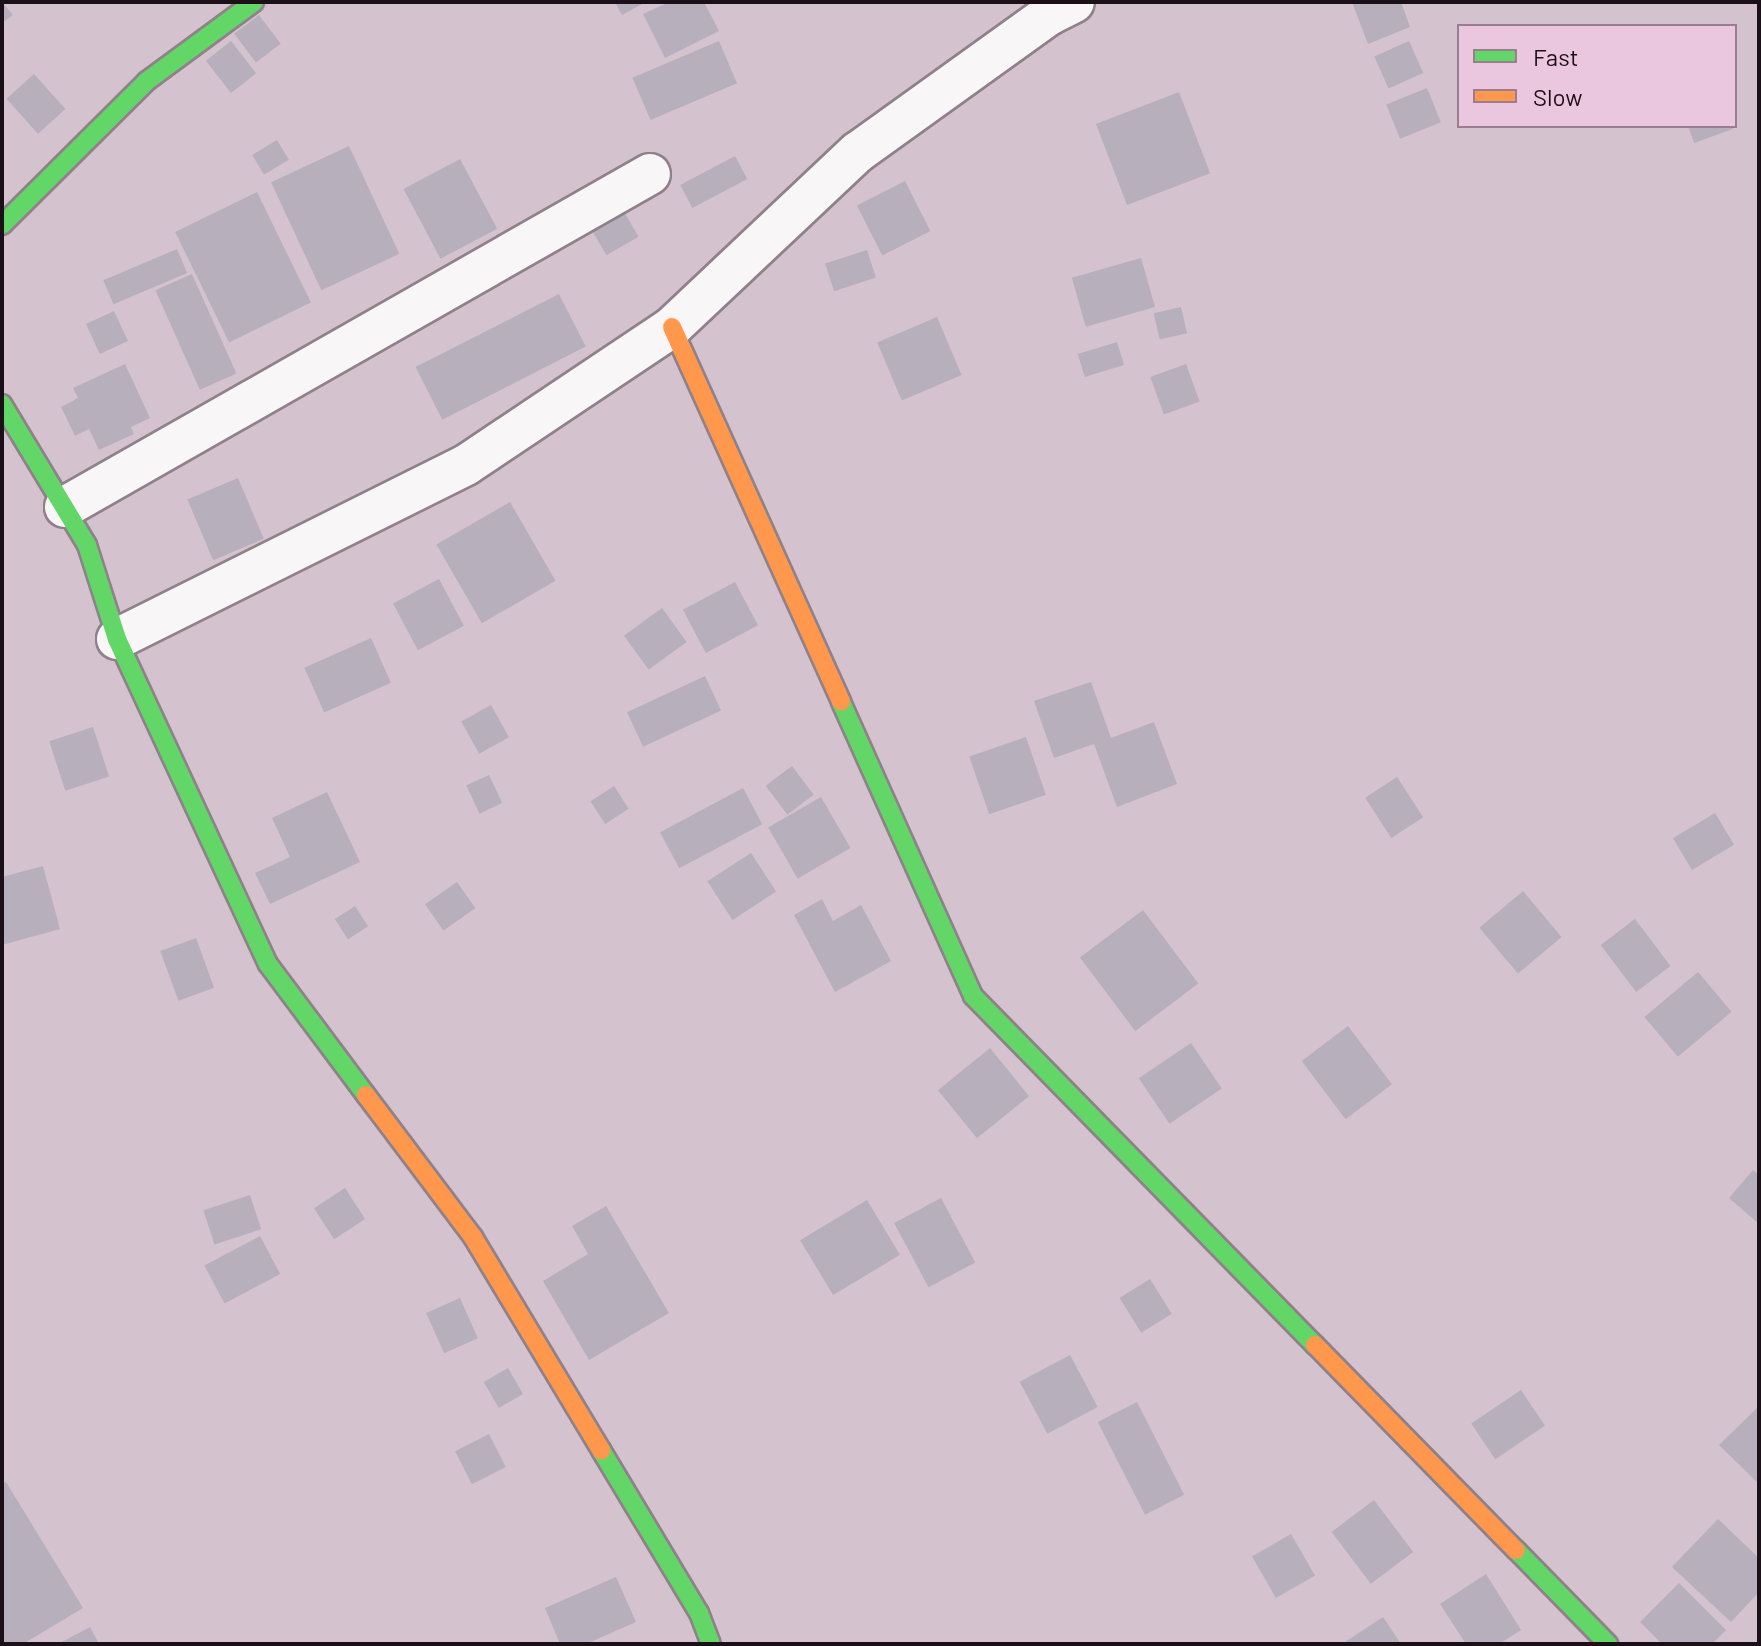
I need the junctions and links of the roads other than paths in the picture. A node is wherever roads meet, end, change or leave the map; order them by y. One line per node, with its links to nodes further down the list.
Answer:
1 (254, 2): 4 (street)
2 (1074, 2): 5 (street)
3 (650, 174): 7 (street)
4 (2, 225)
5 (672, 327): 8 (street); 10 (street)
6 (2, 404): 7 (street)
7 (65, 507): 8 (street)
8 (117, 639): 9 (street)
9 (711, 1644)
10 (1608, 1644)

